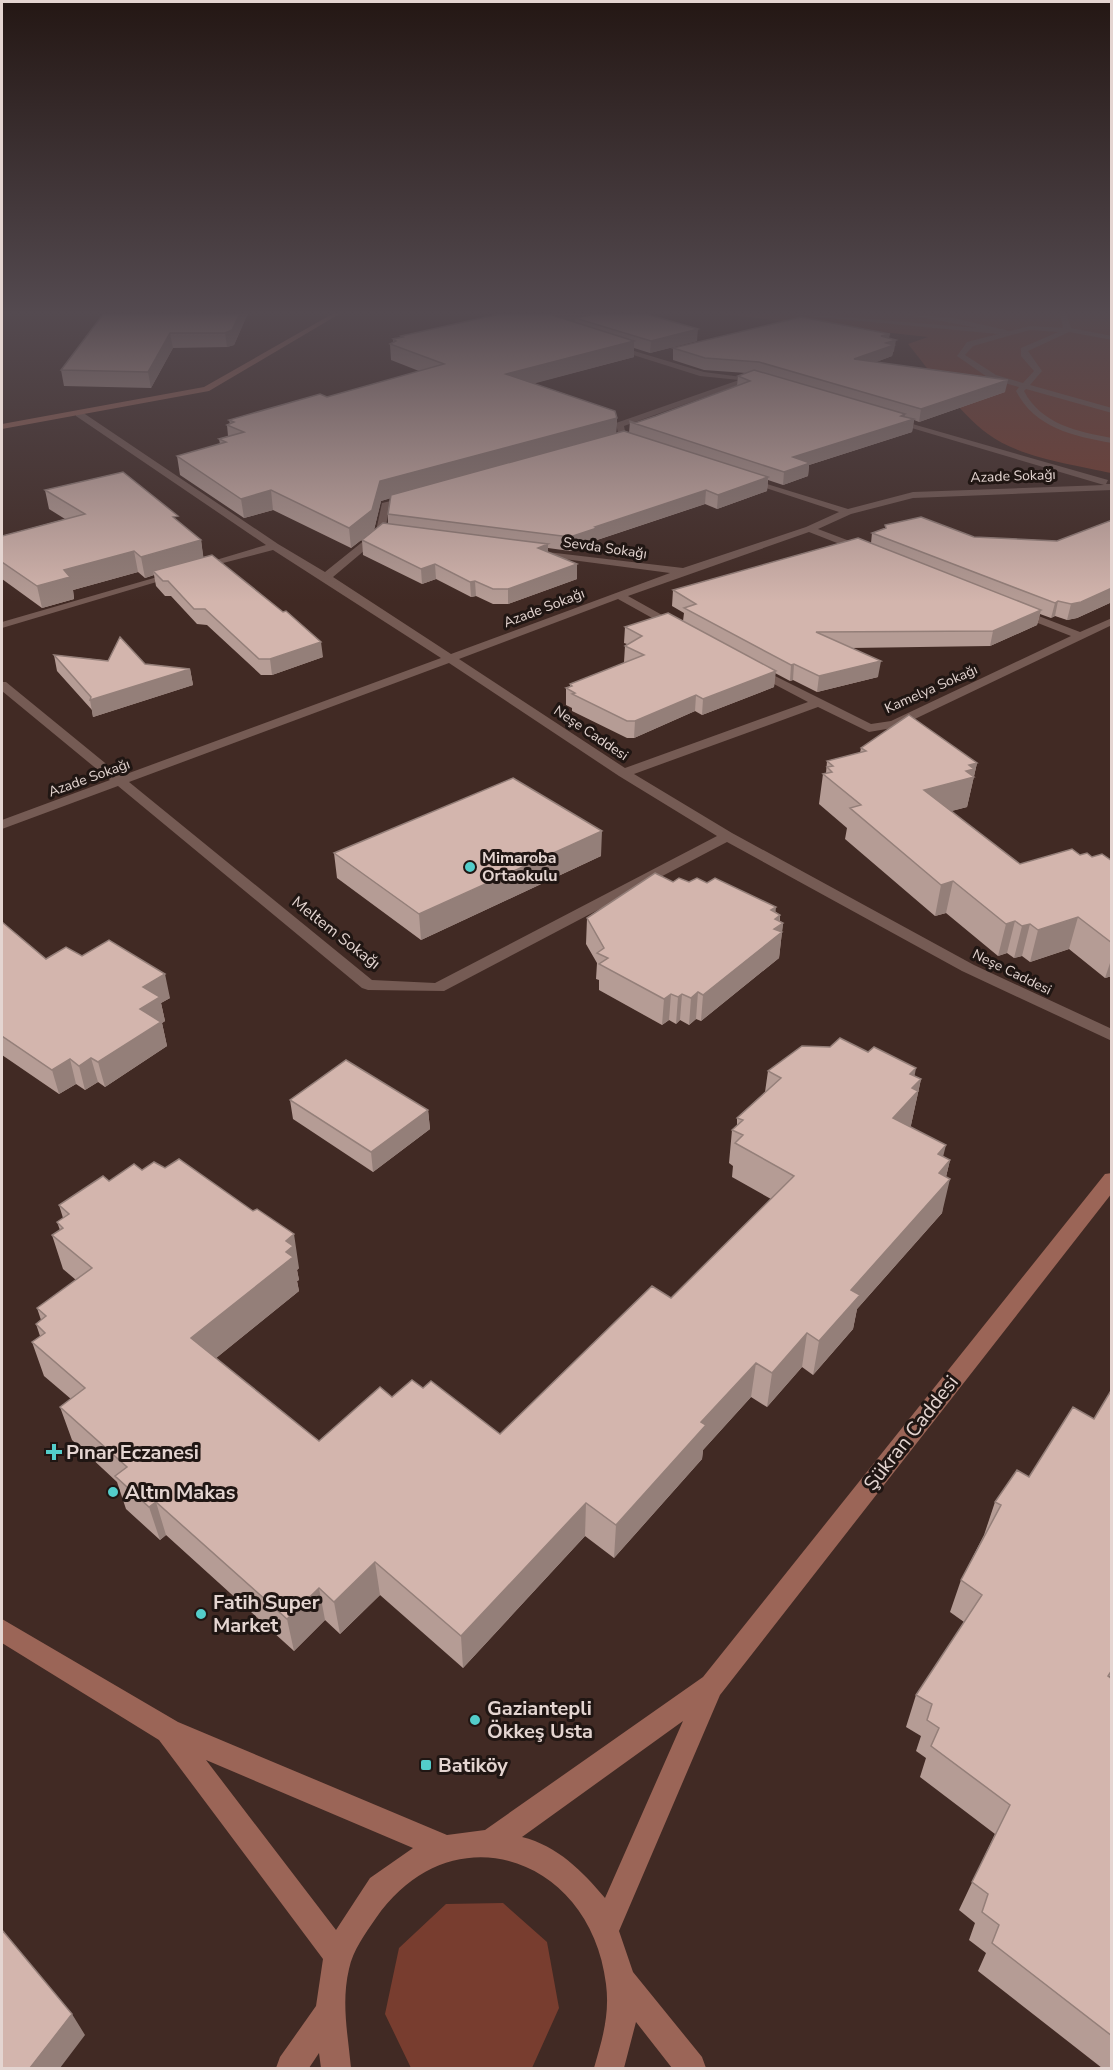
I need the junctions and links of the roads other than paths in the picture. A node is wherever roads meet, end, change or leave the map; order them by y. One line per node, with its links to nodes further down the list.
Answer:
1 (101, 410): 4 (main road)
2 (663, 410): 7 (street)
3 (1033, 410): 8 (street)
4 (79, 414): 6 (main road); 18 (street, Neşe Caddesi)
5 (879, 416): 12 (street)
6 (2, 427)
7 (624, 439): 9 (street); 10 (street)
8 (1112, 441)
9 (635, 442)
10 (601, 445)
11 (736, 475): 14 (street)
12 (1112, 485): 14 (street, Azade Sokağı)
13 (416, 497): 16 (street)
14 (848, 512): 15 (street, Azade Sokağı)
15 (809, 529): 20 (street); 21 (street, Azade Sokağı)
16 (381, 532): 17 (street); 22 (street)
17 (393, 533)
18 (274, 546): 22 (street, Neşe Caddesi); 26 (street)
19 (520, 550): 21 (street, Sevda Sokağı)
20 (874, 554)
21 (682, 572): 23 (street, Azade Sokağı)
22 (326, 577): 29 (street, Neşe Caddesi)
23 (620, 596): 27 (street); 29 (street, Azade Sokağı)
24 (1004, 606): 28 (street)
25 (1112, 621): 28 (street, Kamelya Sokağı)
26 (2, 626)
27 (692, 635)
28 (1080, 636): 32 (street, Kamelya Sokağı)
29 (453, 658): 33 (street, Neşe Caddesi); 34 (street, Azade Sokağı)
30 (744, 663): 32 (street, Kamelya Sokağı)
31 (2, 685): 34 (street, Meltem Sokağı)
32 (816, 703): 33 (street)
33 (624, 773): 36 (street, Neşe Caddesi)
34 (122, 783): 35 (street, Azade Sokağı); 36 (street, Meltem Sokağı)
35 (2, 825)
36 (727, 836): 37 (street, Neşe Caddesi)
37 (1112, 1036)
38 (1112, 1179): 40 (main road, Şükran Caddesi)
39 (2, 1630): 41 (main road)
40 (711, 1686): 42 (main road); 44 (main road)
41 (169, 1731): 43 (main road); 45 (main road)
42 (492, 1842): 43 (main road); 44 (main road)
43 (444, 1847): 45 (main road)
44 (607, 1926): 46 (main road)
45 (338, 1956): 47 (main road)
46 (622, 1981): 50 (main road); 51 (main road)
47 (328, 2014): 48 (main road); 49 (main road)
48 (291, 2068)
49 (336, 2068)
50 (609, 2068)
51 (691, 2068)

